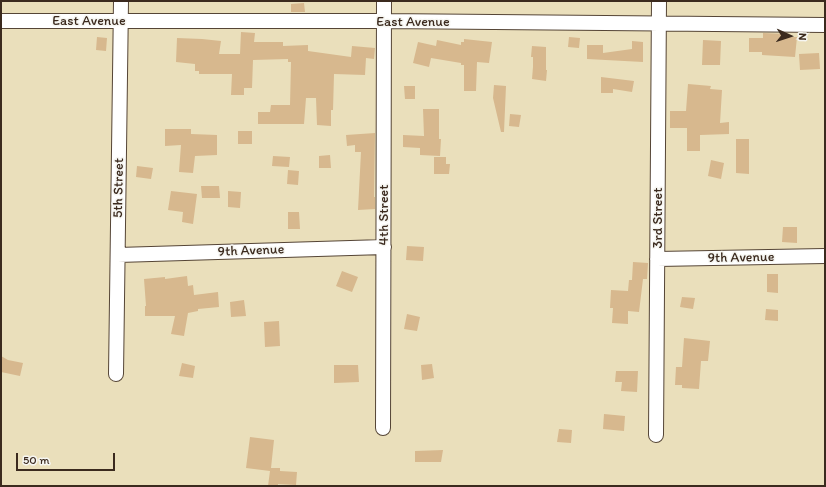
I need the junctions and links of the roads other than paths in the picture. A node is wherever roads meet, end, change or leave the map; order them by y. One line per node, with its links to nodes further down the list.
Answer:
1 (121, 1): 5 (street, 5th Street)
2 (384, 1): 6 (street, 4th Street)
3 (659, 1): 7 (street, 3rd Street)
4 (1, 21): 5 (street, East Avenue)
5 (121, 21): 6 (street, East Avenue); 10 (street, 5th Street)
6 (384, 21): 7 (street, East Avenue); 9 (street, 4th Street)
7 (659, 24): 8 (street, East Avenue); 12 (street, 3rd Street)
8 (825, 25)
9 (384, 247): 10 (street, 9th Avenue); 14 (street, 4th Street)
10 (118, 255): 13 (street, 5th Street)
11 (825, 256): 12 (street, 9th Avenue)
12 (657, 259): 15 (street, 3rd Street)
13 (116, 374)
14 (383, 428)
15 (656, 435)

